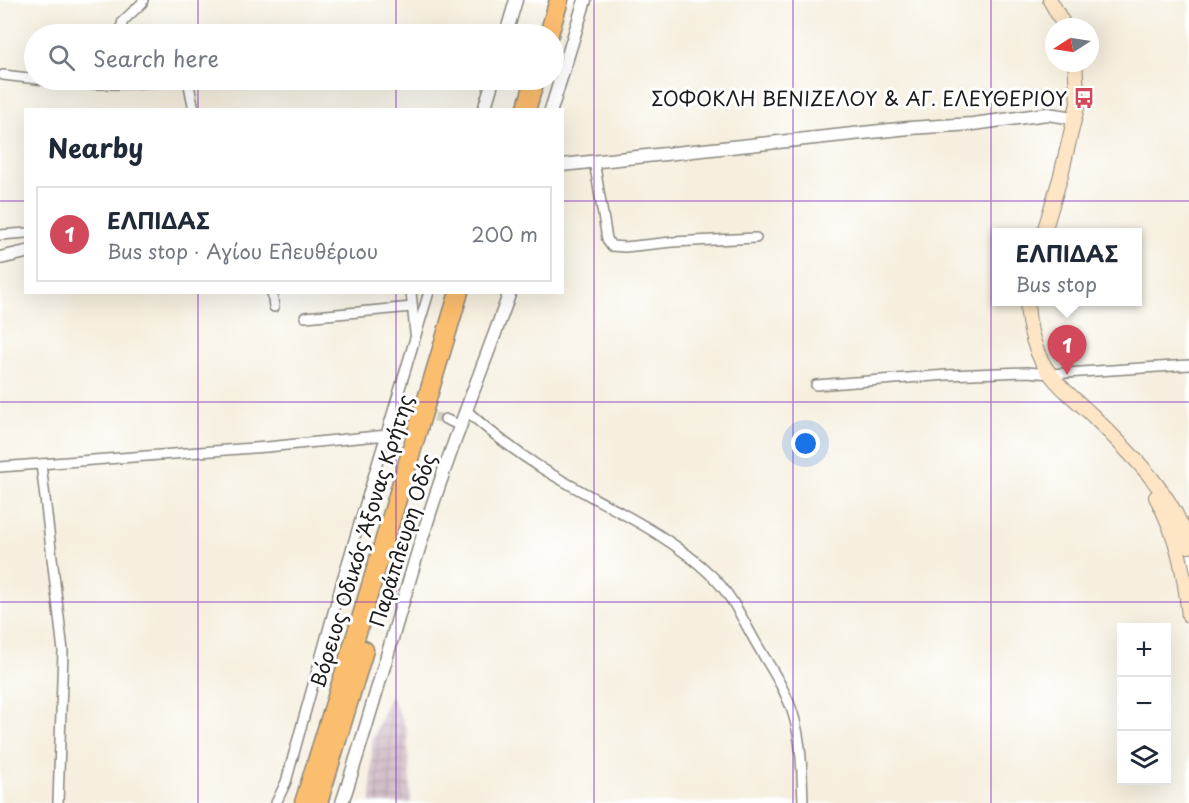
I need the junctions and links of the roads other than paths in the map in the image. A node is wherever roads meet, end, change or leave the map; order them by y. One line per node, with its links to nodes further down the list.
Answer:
1 (143, 0): 8 (street)
2 (516, 0): 9 (street)
3 (546, 0): 10 (highway)
4 (559, 0): 11 (highway)
5 (585, 0): 12 (street)
6 (1050, 0): 7 (main road)
7 (1060, 18)
8 (122, 24)
9 (509, 24)
10 (539, 24)
11 (552, 24)
12 (564, 68)
13 (1076, 72): 26 (main road)
14 (3, 75): 15 (street)
15 (24, 77)
16 (189, 90): 21 (street)
17 (490, 90): 22 (street)
18 (519, 90): 23 (highway)
19 (532, 90): 24 (highway)
20 (557, 90): 25 (street)
21 (194, 108)
22 (485, 108)
23 (514, 108)
24 (527, 108)
25 (552, 108)
26 (1075, 118): 27 (street); 29 (main road)
27 (594, 161): 28 (street); 32 (street)
28 (564, 165)
29 (1045, 228)
30 (24, 233): 31 (street)
31 (0, 235)
32 (756, 238)
33 (24, 252): 34 (street)
34 (0, 258)
35 (272, 294): 43 (street)
36 (411, 294): 42 (street)
37 (428, 294): 45 (street)
38 (458, 294): 62 (highway, Βόρειος Οδικός Άξονας Κρήτης)
39 (470, 294): 63 (highway, Βόρειος Οδικός Άξονας Κρήτης)
40 (509, 294): 51 (street, Παράπλευρη Οδός)
41 (1028, 306): 47 (main road)
42 (412, 307): 44 (street); 45 (street)
43 (274, 308)
44 (305, 317)
45 (416, 338): 49 (street)
46 (1189, 365): 47 (street)
47 (1050, 374): 48 (street); 55 (main road)
48 (816, 385)
49 (395, 409): 50 (street); 54 (street)
50 (410, 411)
51 (467, 411): 53 (street, Παράπλευρη Οδός); 65 (street)
52 (445, 419): 53 (street)
53 (460, 426): 64 (street, Παράπλευρη Οδός)
54 (387, 435): 56 (street); 61 (street)
55 (1131, 457): 58 (main road); 59 (main road)
56 (40, 464): 57 (street); 60 (street)
57 (0, 466)
58 (1189, 546)
59 (1189, 616)
60 (58, 803)
61 (276, 803)
62 (304, 803)
63 (318, 803)
64 (342, 803)
65 (803, 803)

